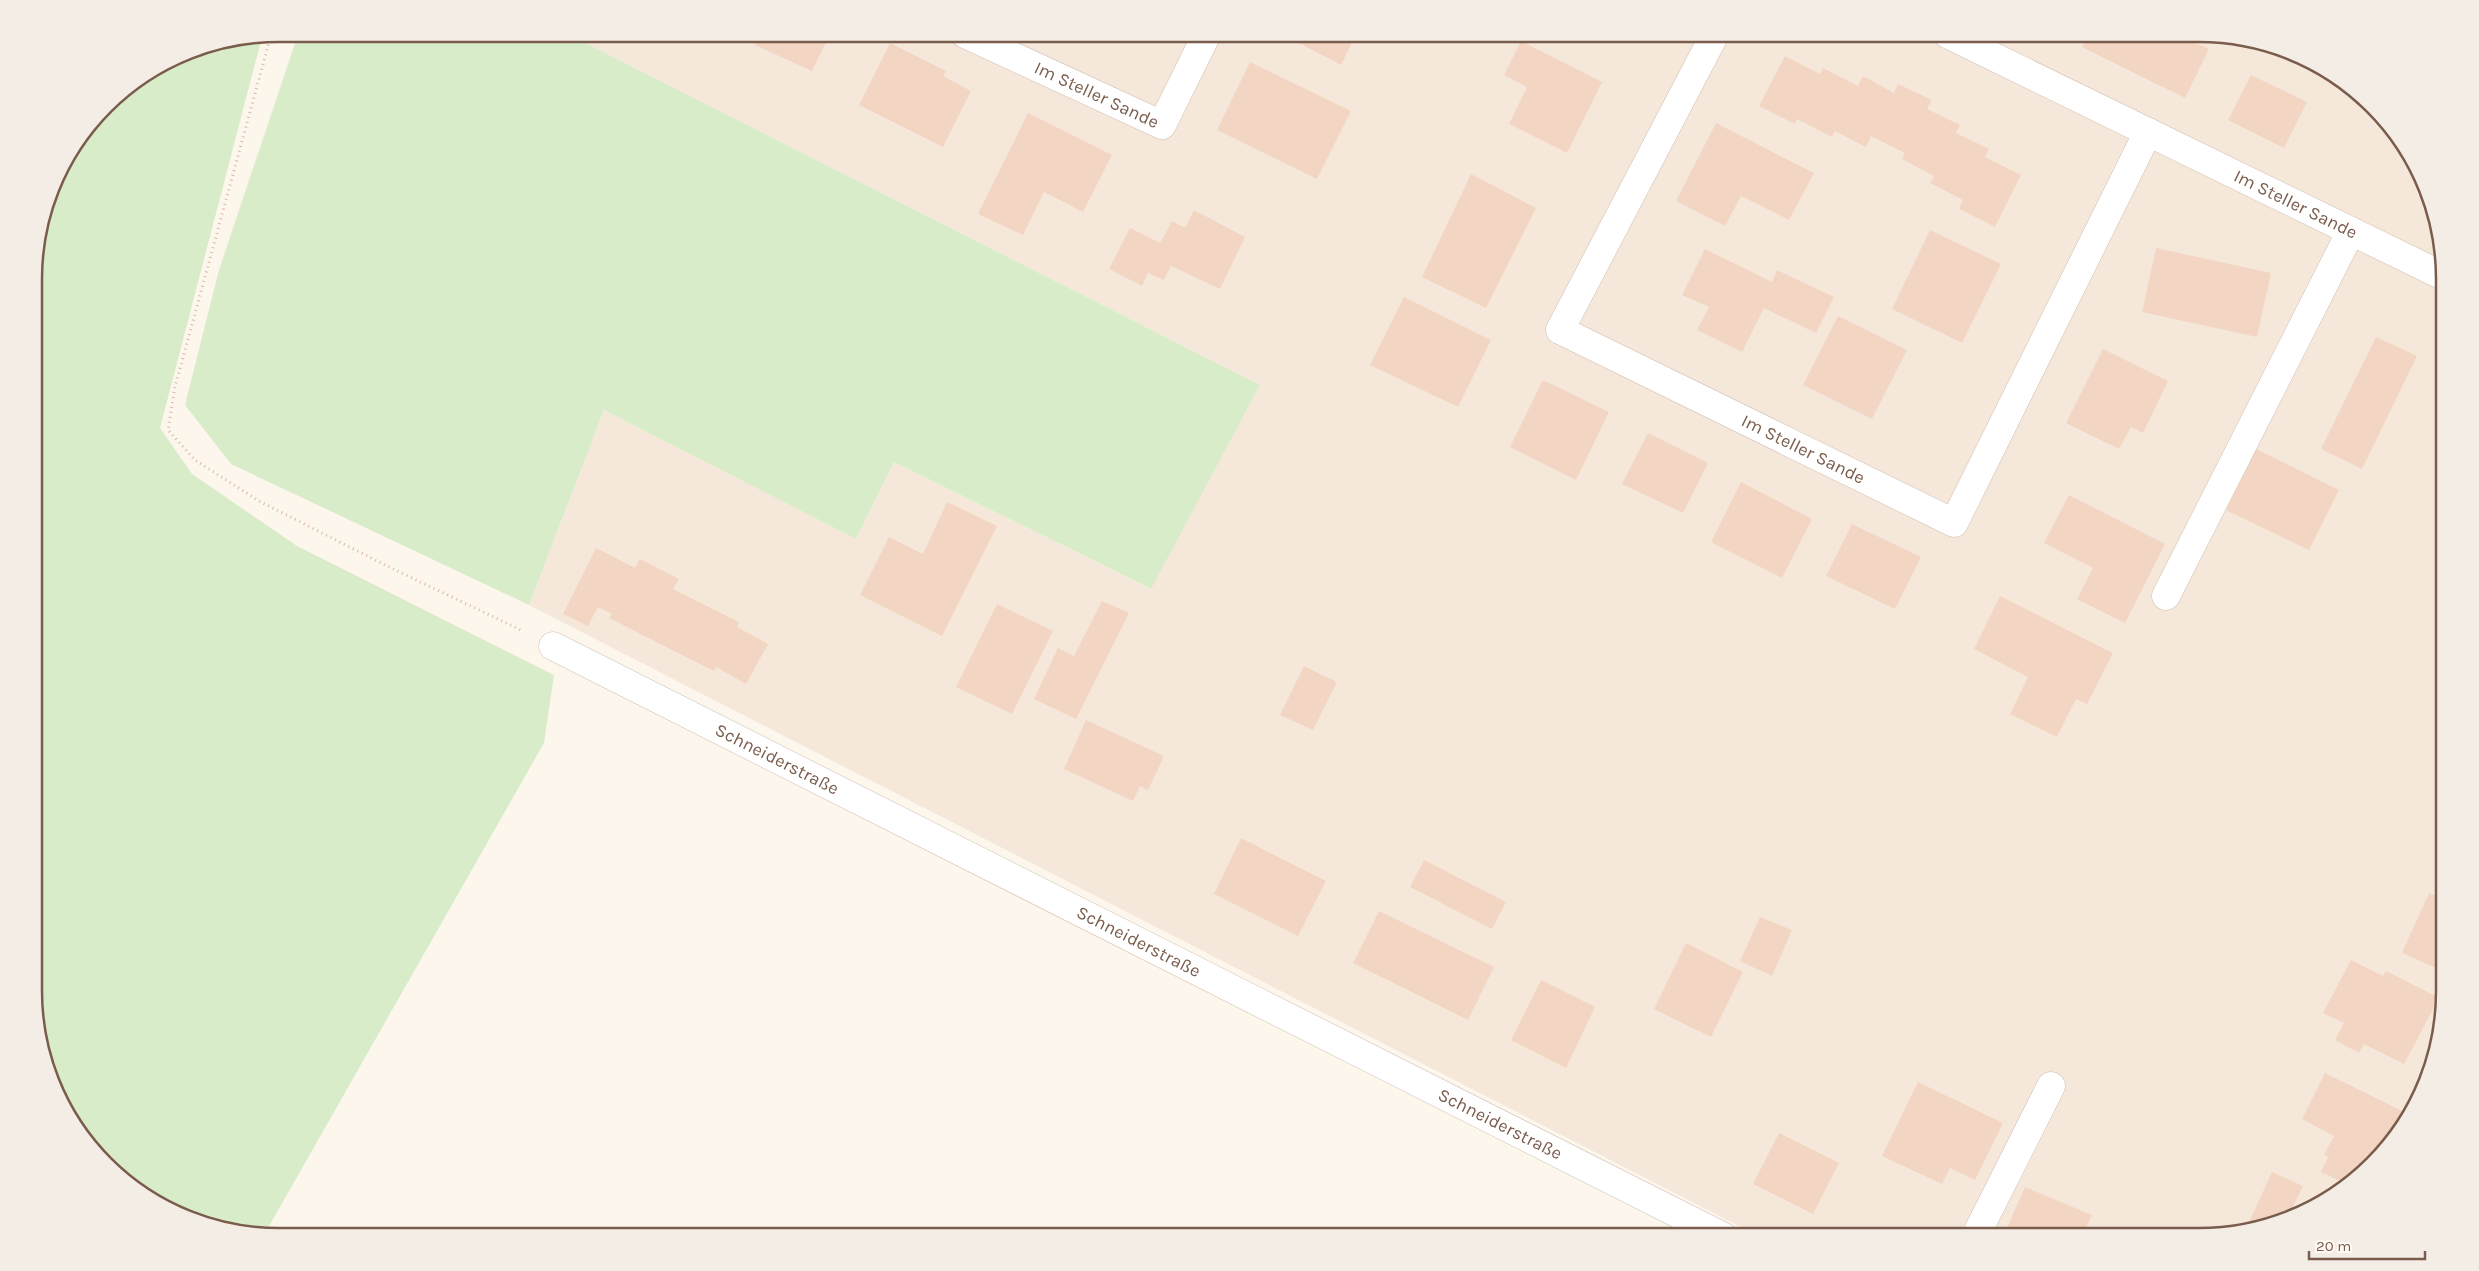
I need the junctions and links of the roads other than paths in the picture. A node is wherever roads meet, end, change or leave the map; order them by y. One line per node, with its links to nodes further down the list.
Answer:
1 (982, 42): 2 (street, Im Steller Sande)
2 (1203, 42)
3 (1711, 42): 5 (street, Im Steller Sande)
4 (1963, 42): 5 (street, Im Steller Sande)
5 (2148, 132): 6 (street, Im Steller Sande)
6 (2351, 231): 7 (street, Im Steller Sande); 8 (street)
7 (2436, 273)
8 (2166, 596)
9 (553, 646): 11 (street, Schneiderstraße)
10 (2051, 1086): 12 (street)
11 (1706, 1228)
12 (1980, 1228)

